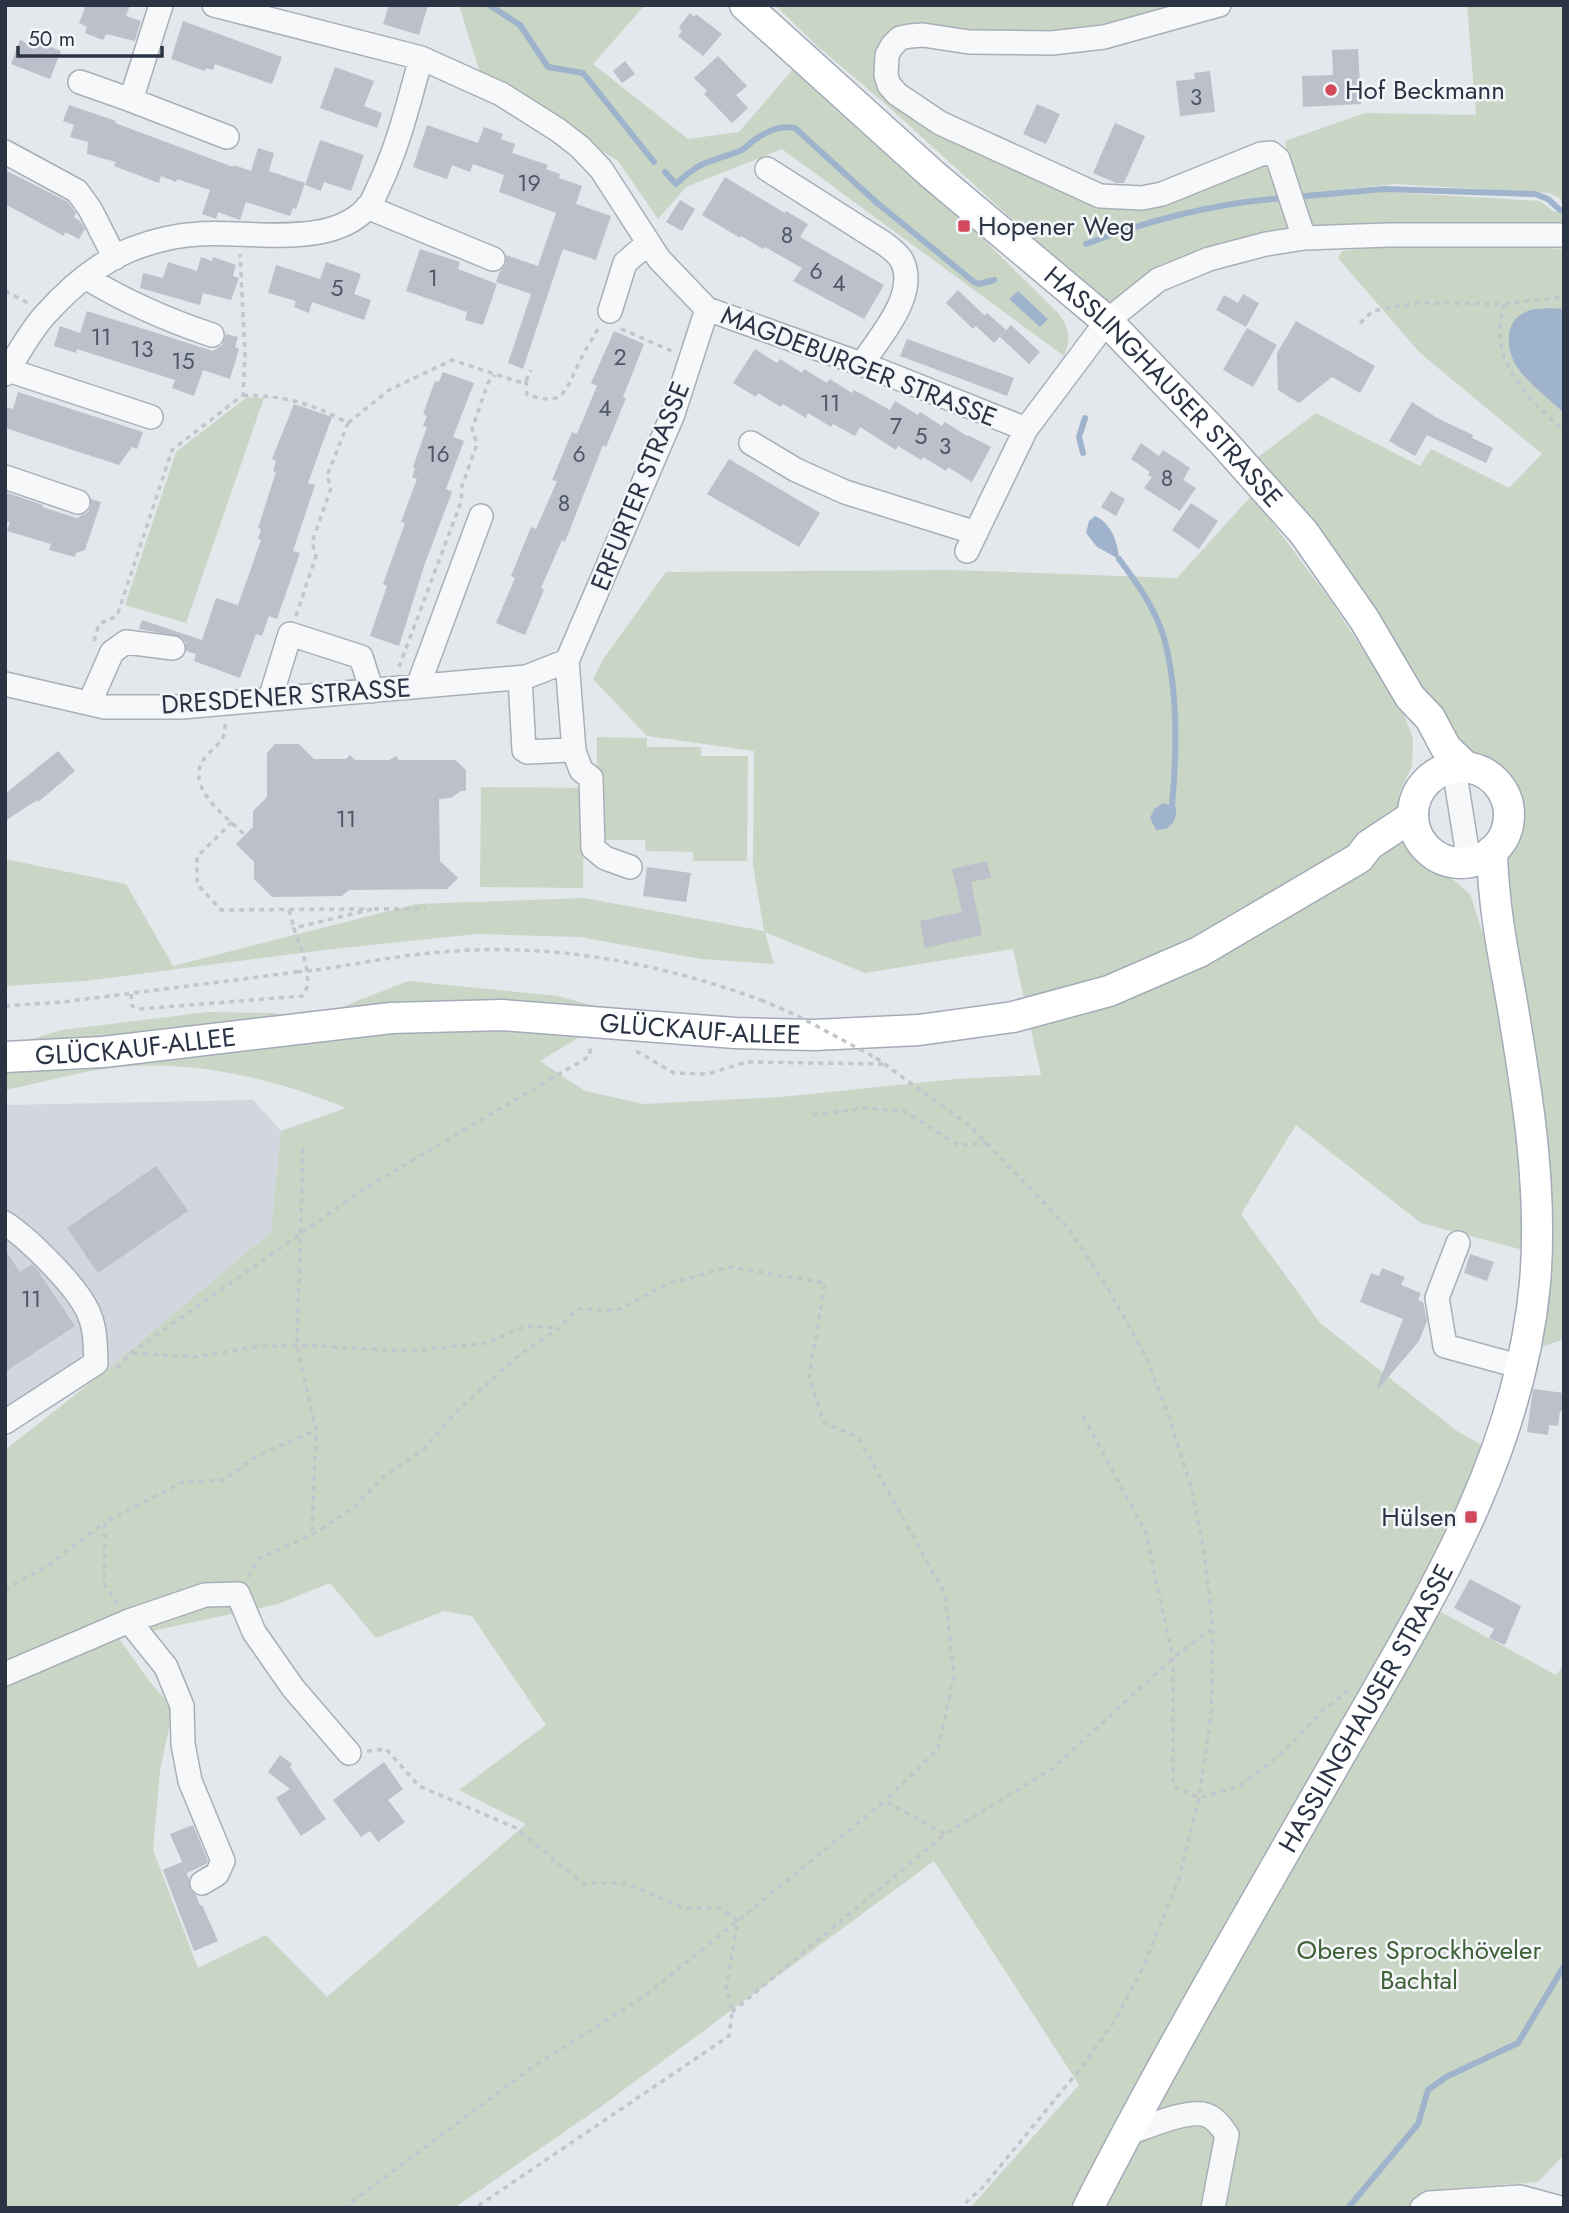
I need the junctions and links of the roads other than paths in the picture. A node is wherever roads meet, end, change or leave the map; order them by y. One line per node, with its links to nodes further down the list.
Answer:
1 (161, 5): 7 (street)
2 (215, 5): 5 (street, MAGDEBURGER STRASSE)
3 (745, 5): 20 (main road, HASSLINGHAUSER STRASSE)
4 (1219, 5): 13 (street)
5 (421, 58): 11 (street); 14 (street, MAGDEBURGER STRASSE)
6 (80, 82): 7 (street)
7 (131, 100): 8 (street)
8 (226, 137)
9 (5, 152): 15 (street)
10 (766, 169): 22 (street)
11 (367, 206): 15 (street); 16 (street)
12 (1564, 235): 13 (street)
13 (1304, 238): 20 (street)
14 (648, 243): 18 (street, MAGDEBURGER STRASSE); 19 (street)
15 (115, 258): 17 (street)
16 (493, 259)
17 (85, 277): 21 (street); 23 (street)
18 (707, 309): 22 (street, MAGDEBURGER STRASSE); 31 (street, ERFURTER STRASSE)
19 (607, 316)
20 (1107, 321): 25 (street); 36 (main road, HASSLINGHAUSER STRASSE)
21 (212, 335)
22 (862, 364): 25 (street, MAGDEBURGER STRASSE)
23 (7, 372): 24 (street)
24 (151, 417)
25 (1026, 429): 26 (street)
26 (751, 443)
27 (5, 477): 28 (street)
28 (78, 502)
29 (481, 516): 34 (street)
30 (173, 648): 38 (street)
31 (567, 661): 32 (street, DRESDENER STRASSE); 39 (street)
32 (520, 678): 34 (street, DRESDENER STRASSE); 39 (street)
33 (5, 684): 38 (street, DRESDENER STRASSE)
34 (418, 686): 35 (street, DRESDENER STRASSE)
35 (381, 690): 37 (street, DRESDENER STRASSE); 37 (street)
36 (1410, 697): 40 (main road, HASSLINGHAUSER STRASSE); 41 (main road, HASSLINGHAUSER STRASSE)
37 (270, 699): 38 (street, DRESDENER STRASSE)
38 (90, 702)
39 (574, 747): 46 (street)
40 (1460, 768): 41 (main road); 45 (street); 45 (main road)
41 (1424, 785): 42 (main road)
42 (1413, 816): 43 (main road); 44 (main road, GLÜCKAUF-ALLEE)
43 (1424, 845): 44 (main road, GLÜCKAUF-ALLEE); 45 (main road)
44 (1359, 858): 47 (main road, GLÜCKAUF-ALLEE)
45 (1472, 859): 50 (main road, HASSLINGHAUSER STRASSE)
46 (630, 867)
47 (5, 1057)
48 (5, 1223): 51 (street)
49 (1458, 1242): 50 (street)
50 (1522, 1367): 56 (main road, HASSLINGHAUSER STRASSE)
51 (5, 1422)
52 (129, 1621): 53 (street); 54 (street); 55 (street)
53 (5, 1674)
54 (349, 1753)
55 (202, 1883)
56 (1128, 2133): 57 (main road, HASSLINGHAUSER STRASSE); 58 (street)
57 (1088, 2208)
58 (1213, 2208)
59 (1422, 2208): 60 (street)
60 (1561, 2208)

